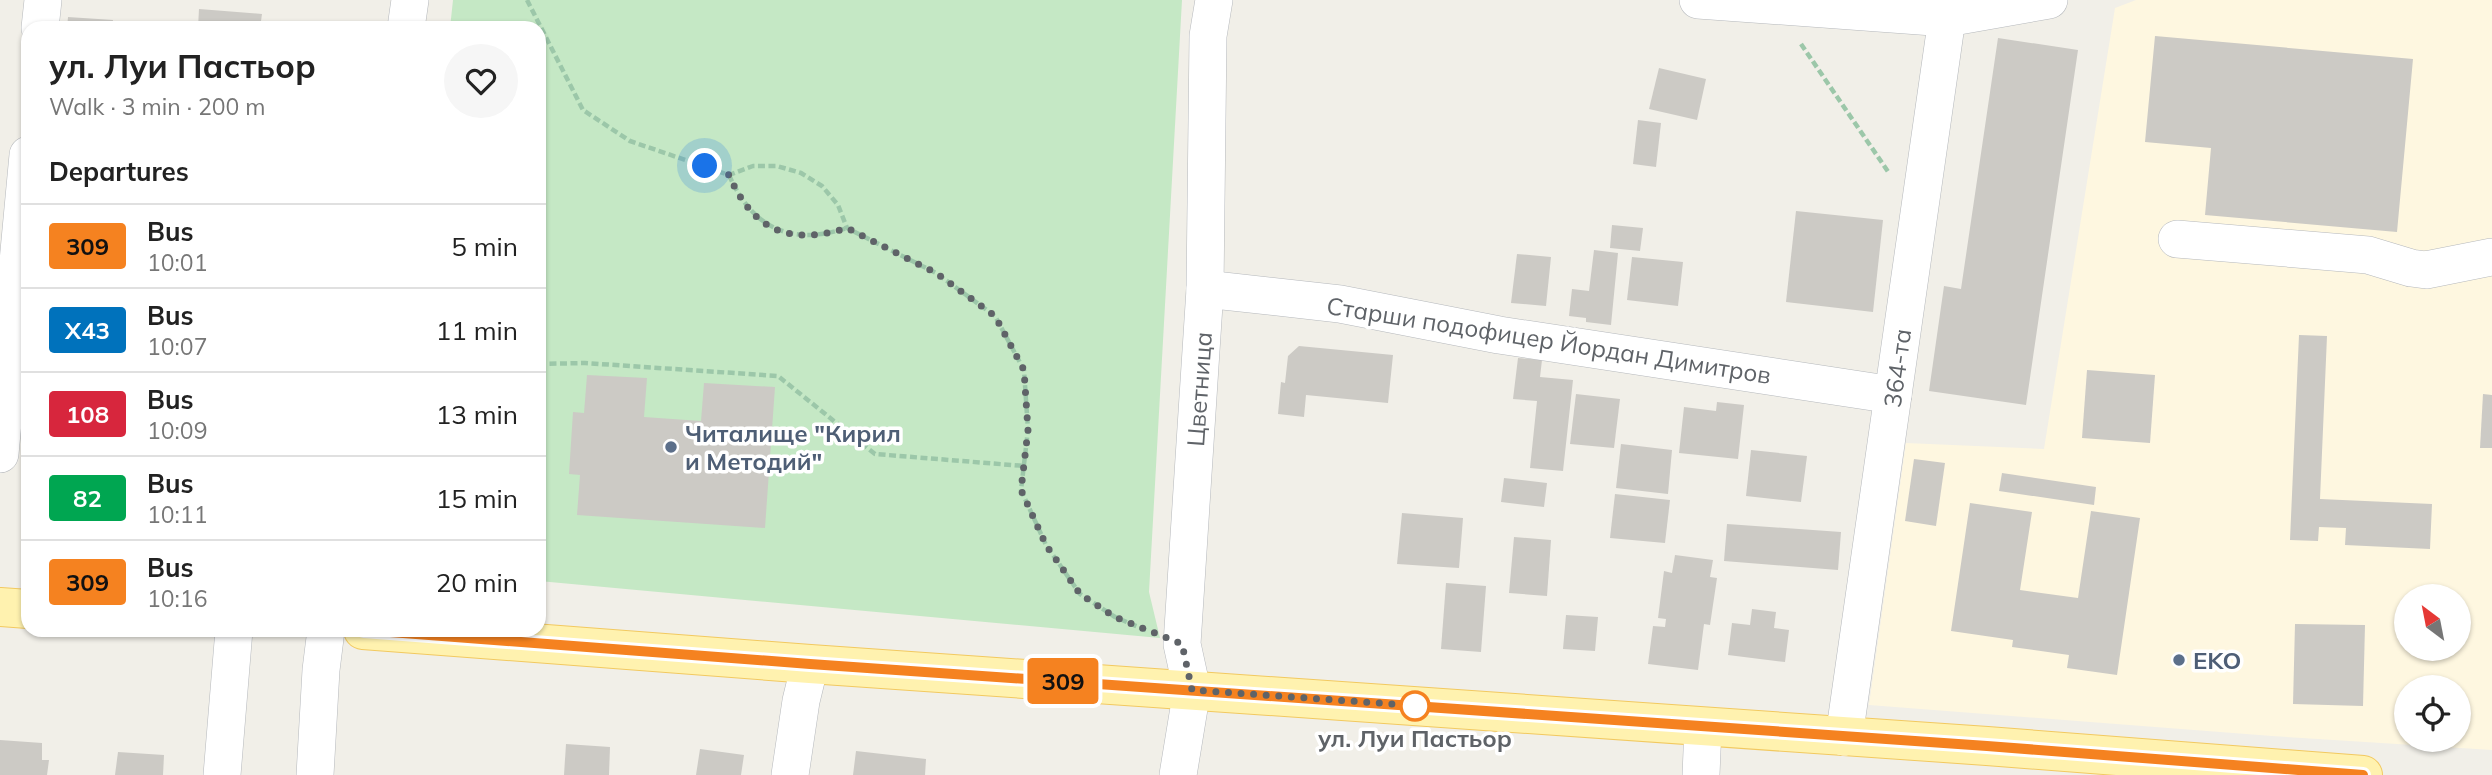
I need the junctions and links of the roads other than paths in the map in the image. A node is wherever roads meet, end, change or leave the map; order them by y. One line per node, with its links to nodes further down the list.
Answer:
1 (43, 0): 7 (street)
2 (410, 0): 8 (street)
3 (1214, 0): 12 (street, Цветница)
4 (1698, 0): 6 (street)
5 (2049, 0): 6 (street)
6 (1949, 9): 13 (street, 364-та)
7 (41, 21)
8 (407, 21)
9 (21, 230): 14 (street)
10 (2176, 239): 11 (street)
11 (2492, 257)
12 (1205, 289): 13 (street, Старши подофицер Йордан Димитров); 21 (street, Цветница)
13 (1893, 395): 23 (street, 364-та)
14 (0, 454)
15 (0, 607): 16 (main road)
16 (21, 608)
17 (233, 637): 24 (street)
18 (326, 637): 25 (street)
19 (455, 637): 20 (main road)
20 (810, 664): 21 (main road); 26 (street)
21 (1192, 690): 22 (main road); 27 (street, Цветница)
22 (1703, 727): 23 (main road); 28 (street)
23 (1844, 737): 29 (main road)
24 (222, 775)
25 (315, 775)
26 (790, 775)
27 (1178, 775)
28 (1701, 775)
29 (2363, 775)

